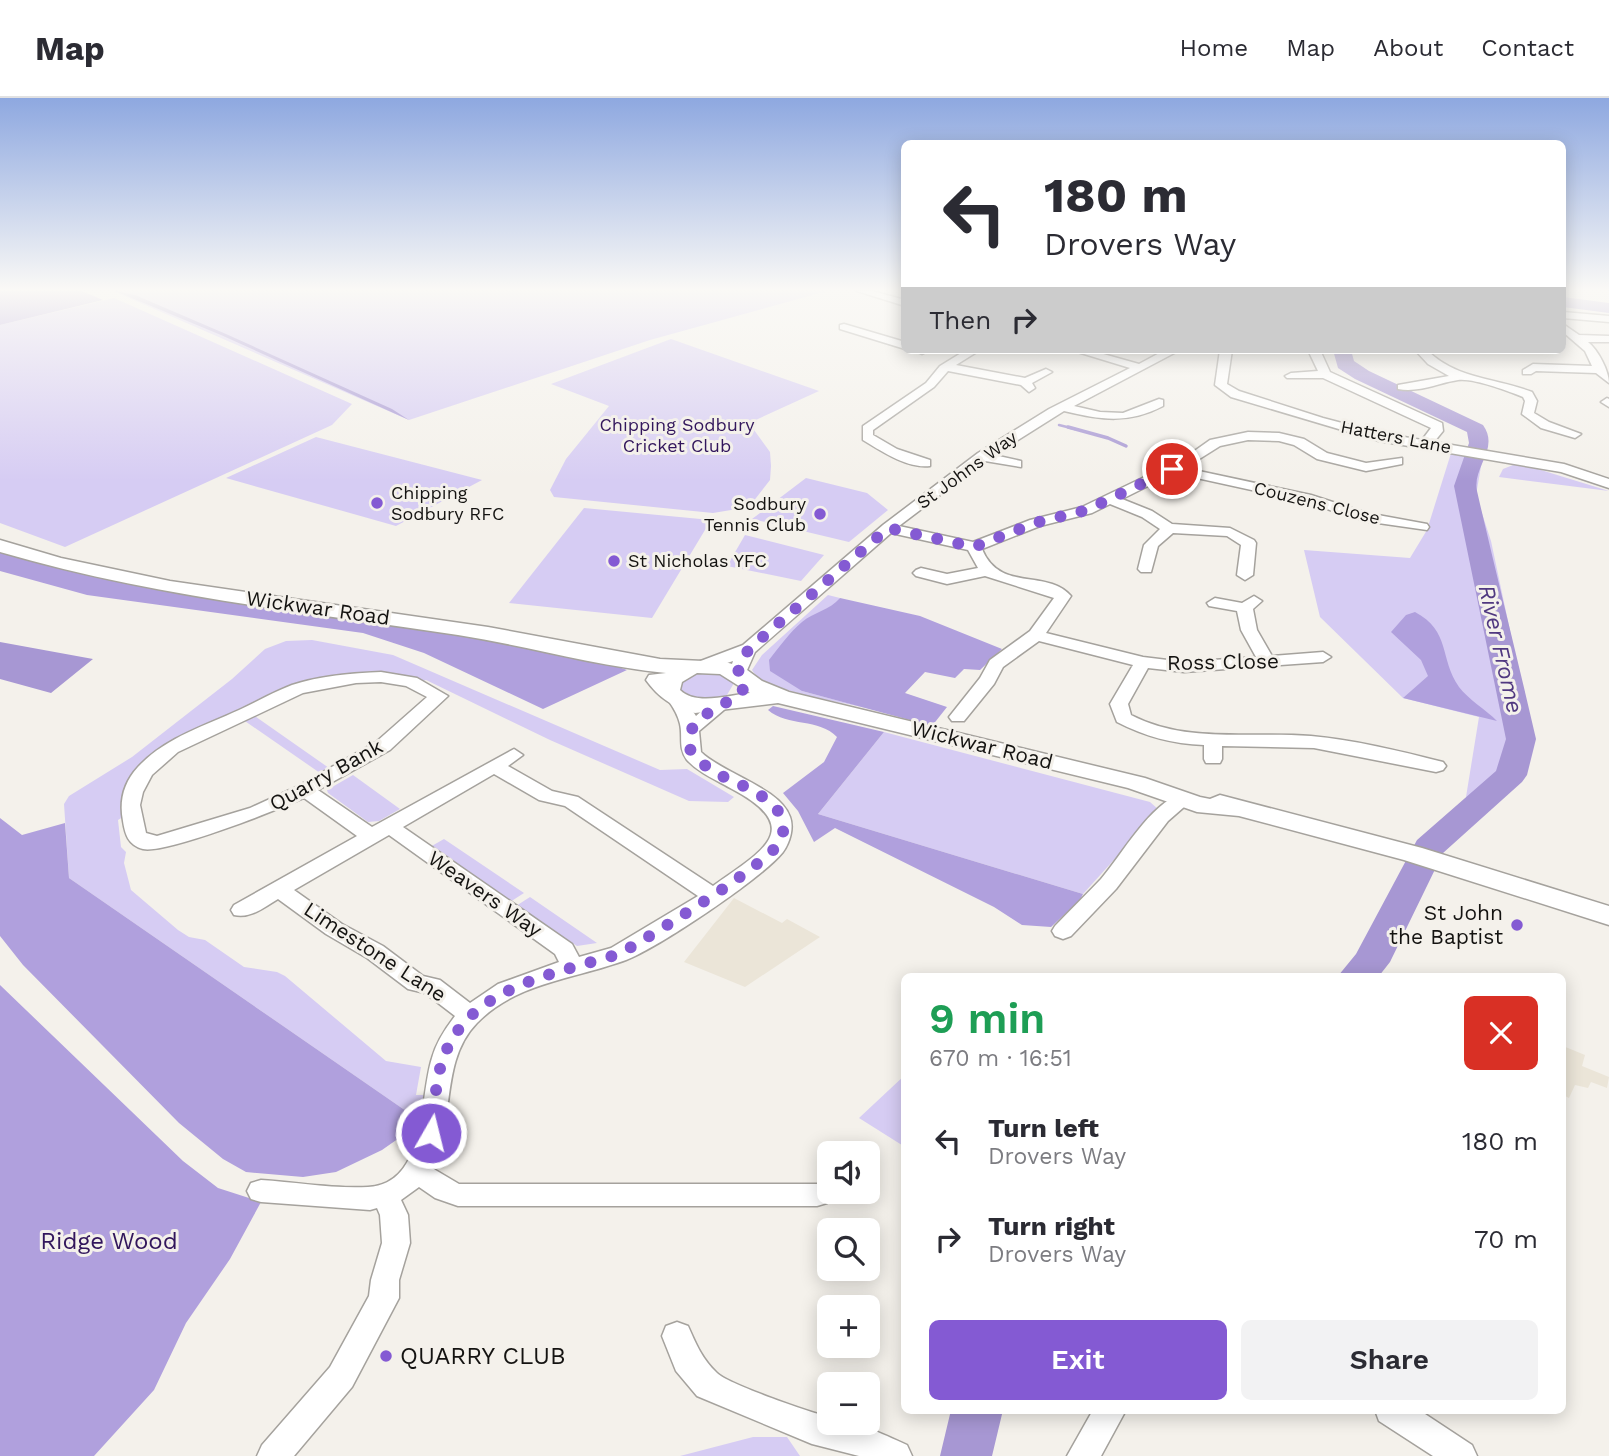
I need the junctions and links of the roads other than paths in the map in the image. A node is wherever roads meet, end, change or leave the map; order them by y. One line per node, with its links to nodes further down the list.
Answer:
1 (967, 354): 8 (street)
2 (1093, 354): 9 (street)
3 (1165, 354): 9 (street, St Johns Way)
4 (1225, 354): 21 (street, Hatters Lane)
5 (1316, 354): 13 (street)
6 (1426, 354): 14 (street)
7 (1592, 354): 10 (street)
8 (946, 367): 11 (street); 23 (street)
9 (1138, 367): 19 (street, St Johns Way)
10 (1599, 370): 12 (street); 16 (street)
11 (1046, 372)
12 (1527, 372)
13 (1325, 374): 15 (street); 21 (street)
14 (1459, 376): 17 (street); 20 (street)
15 (1288, 377)
16 (1609, 380)
17 (1407, 384)
18 (1159, 403): 19 (street)
19 (1062, 407): 24 (street, St Johns Way)
20 (1575, 434)
21 (1425, 444): 29 (street, Hatters Lane)
22 (915, 447): 23 (street)
23 (901, 456): 26 (street)
24 (983, 456): 28 (street); 32 (street, St Johns Way)
25 (1396, 461): 27 (street)
26 (925, 463)
27 (1172, 469): 30 (street); 31 (street, Couzens Close)
28 (1003, 471)
29 (1609, 485)
30 (1110, 499): 33 (street); 35 (street)
31 (1422, 527)
32 (888, 528): 35 (street); 42 (street, St Johns Way)
33 (1169, 528): 36 (street); 39 (street)
34 (0, 546): 46 (main road, Wickwar Road)
35 (974, 547): 37 (street)
36 (1146, 569)
37 (987, 571): 38 (street); 41 (street)
38 (921, 573)
39 (1245, 575)
40 (1215, 603): 44 (street)
41 (1036, 635): 43 (street, Ross Close); 49 (street)
42 (749, 649): 47 (street, St Johns Way); 50 (street, St Johns Way)
43 (1143, 662): 44 (street, Ross Close); 56 (street, Ross Close)
44 (1268, 662): 45 (street, Ross Close)
45 (1313, 663)
46 (638, 664): 47 (main road, Wickwar Road); 51 (main road, Wickwar Road)
47 (697, 667): 50 (main road, Wickwar Road); 51 (main road)
48 (967, 675): 49 (street)
49 (988, 680): 52 (street)
50 (734, 690): 51 (main road, Wickwar Road); 53 (street); 58 (main road, Wickwar Road)
51 (673, 695): 53 (street)
52 (958, 717)
53 (691, 730): 61 (street)
54 (514, 755): 55 (street)
55 (494, 766): 59 (street); 61 (street)
56 (1436, 766)
57 (305, 790): 57 (street, Quarry Bank); 59 (street, Weavers Way)
58 (1182, 800): 63 (main road, Wickwar Road); 64 (street)
59 (380, 831): 60 (street); 65 (street, Weavers Way)
60 (279, 889): 62 (street); 66 (street, Limestone Lane)
61 (712, 895): 65 (street)
62 (242, 910)
63 (1609, 916)
64 (1063, 931)
65 (573, 968): 66 (street)
66 (471, 1017): 67 (street)
67 (417, 1172): 69 (street); 70 (street)
68 (261, 1191): 70 (street)
69 (817, 1195)
70 (385, 1196): 74 (street)
71 (677, 1336): 75 (street)
72 (1109, 1414): 76 (street)
73 (1396, 1414): 77 (street)
74 (273, 1456)
75 (896, 1456)
76 (1083, 1456)
77 (1461, 1456)

